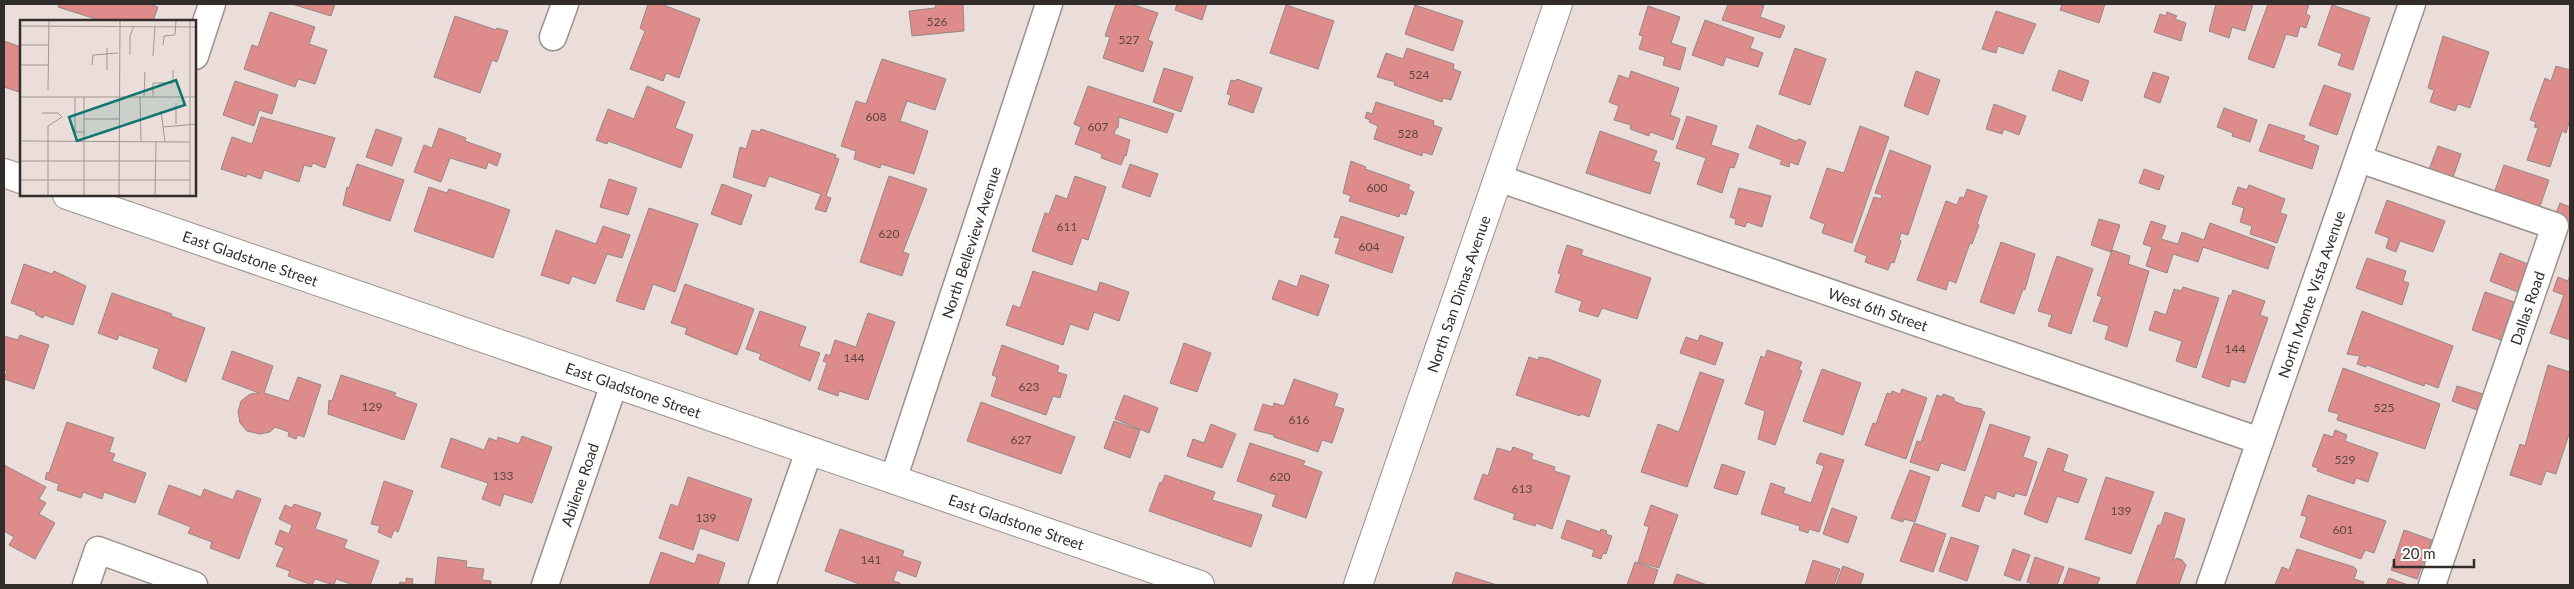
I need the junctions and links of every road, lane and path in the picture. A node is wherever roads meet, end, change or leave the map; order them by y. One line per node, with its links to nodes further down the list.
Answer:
1 (212, 4): 7 (street)
2 (565, 4): 6 (street)
3 (1048, 4): 16 (street, North Belleview Avenue)
4 (1558, 4): 10 (street, North San Dimas Avenue)
5 (2412, 4): 8 (street, North Monte Vista Avenue)
6 (552, 37)
7 (196, 53)
8 (2359, 159): 14 (street, North Monte Vista Avenue); 24 (street, Dallas Road)
9 (4, 173): 11 (street)
10 (1498, 178): 14 (street, West 6th Street); 22 (street, North San Dimas Avenue)
11 (20, 179)
12 (70, 196): 13 (street, East Gladstone Street)
13 (614, 384): 15 (street, East Gladstone Street); 19 (street, Abilene Road)
14 (2260, 440): 23 (street, North Monte Vista Avenue)
15 (809, 452): 16 (street, East Gladstone Street); 20 (street)
16 (893, 480): 21 (street, East Gladstone Street)
17 (86, 585): 18 (street)
18 (194, 585)
19 (545, 585)
20 (762, 585)
21 (1200, 585)
22 (1358, 585)
23 (2210, 585)
24 (2432, 585)

